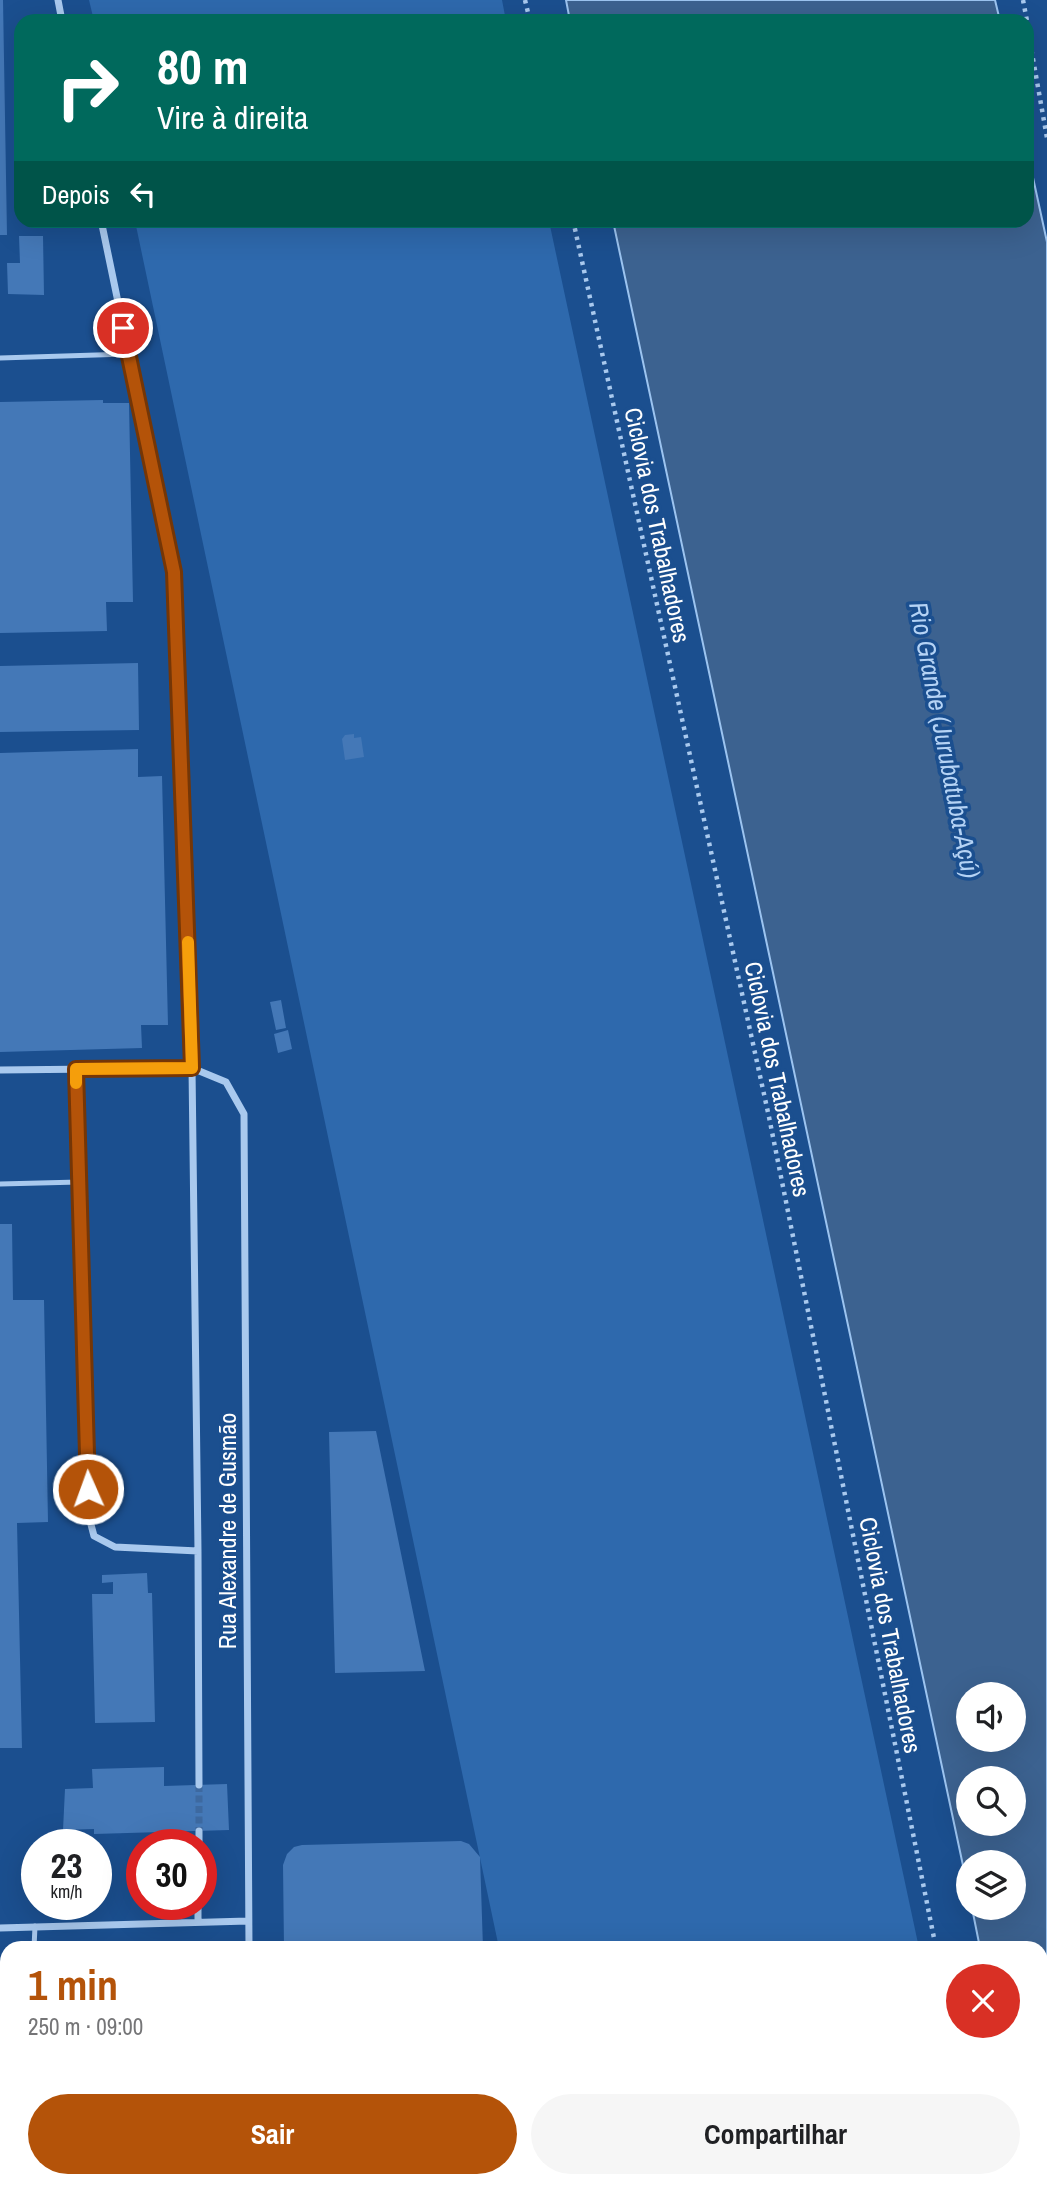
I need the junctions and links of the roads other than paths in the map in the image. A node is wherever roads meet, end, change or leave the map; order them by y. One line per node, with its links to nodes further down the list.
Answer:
1 (104, 228): 2 (street)
2 (128, 354): 3 (lane); 4 (street)
3 (0, 358)
4 (192, 1068): 5 (street); 9 (street); 11 (street, Rua Alexandre de Gusmão)
5 (76, 1069): 6 (street); 7 (street)
6 (0, 1070)
7 (79, 1182): 8 (lane); 9 (street)
8 (0, 1184)
9 (198, 1551): 10 (street)
10 (199, 1785)
11 (248, 1920): 12 (street); 16 (street, Rua Alexandre de Gusmão)
12 (198, 1922): 13 (street)
13 (35, 1926): 14 (street); 15 (lane)
14 (0, 1928)
15 (34, 1941)
16 (249, 1941)

